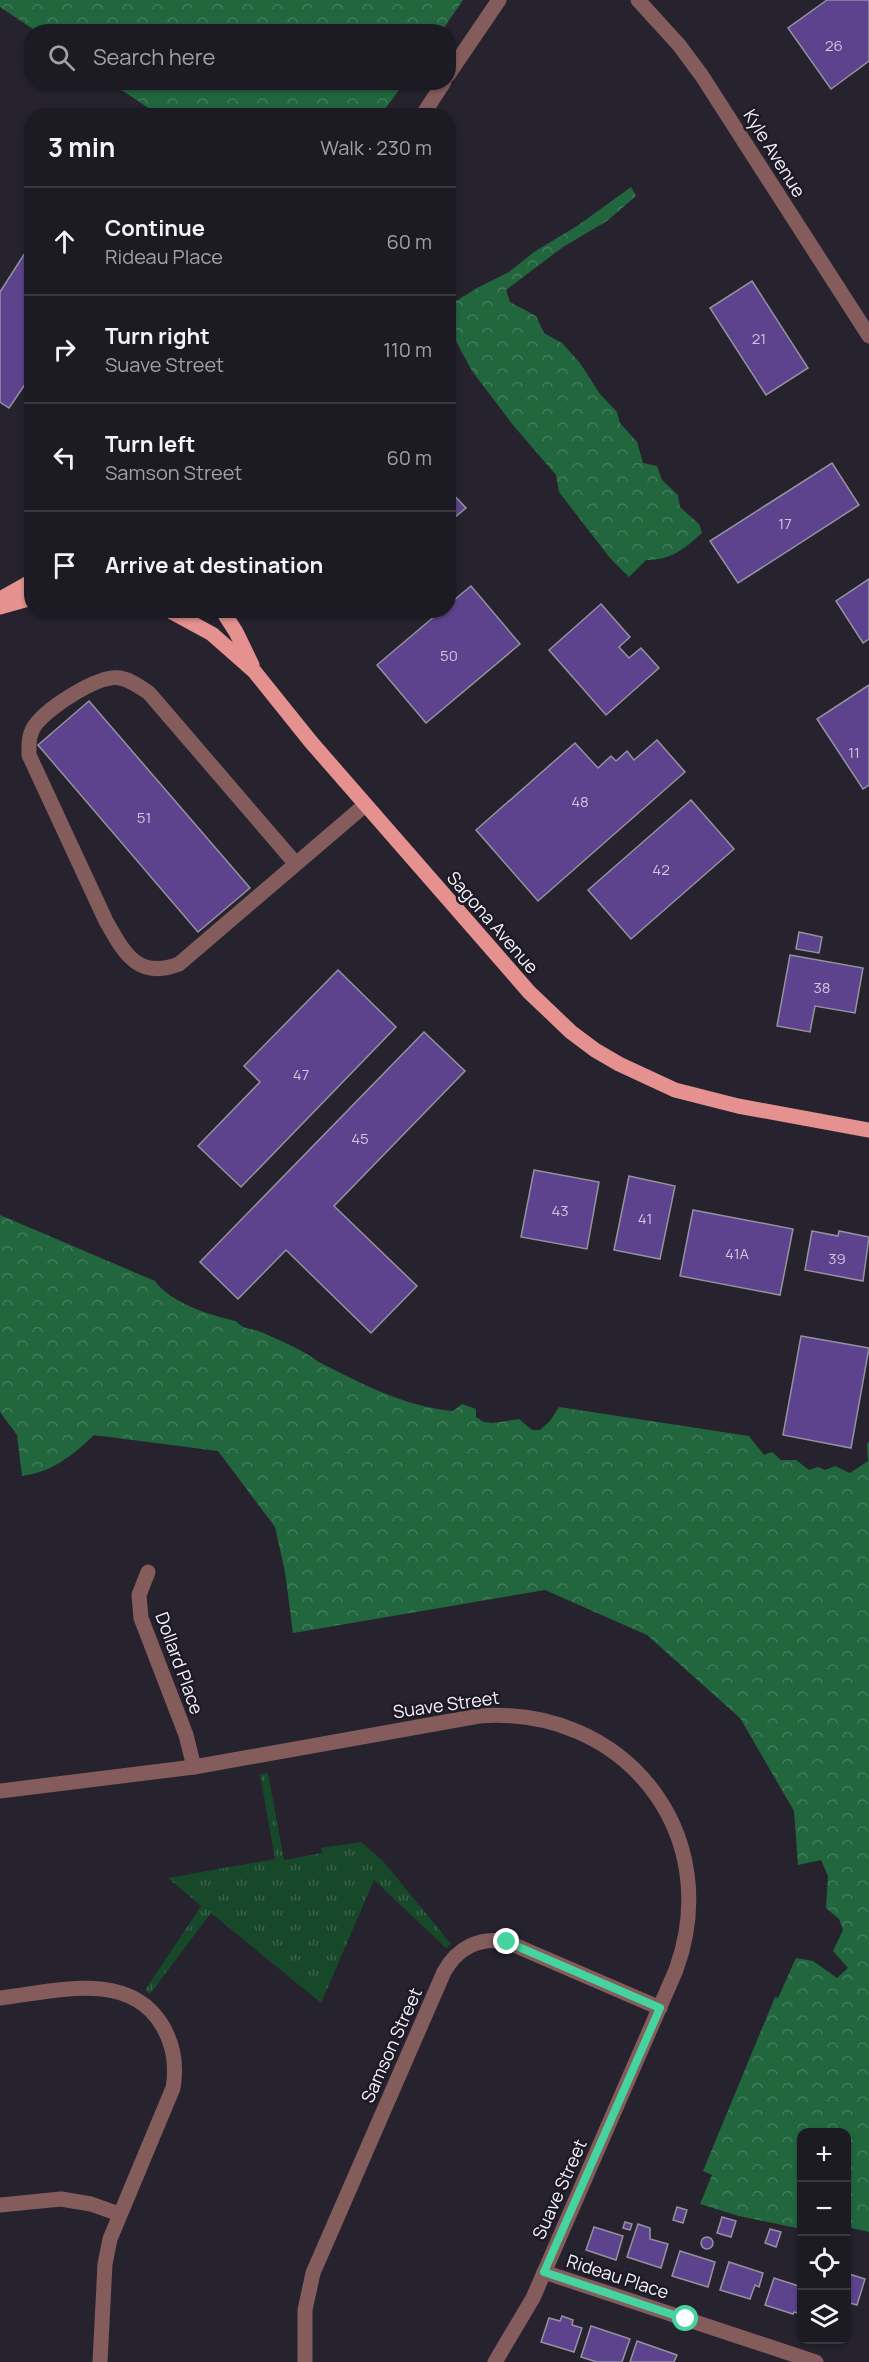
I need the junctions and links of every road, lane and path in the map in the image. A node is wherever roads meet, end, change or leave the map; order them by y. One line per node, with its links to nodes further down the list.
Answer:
1 (499, 0): 3 (street)
2 (638, 0): 6 (street, Kyle Avenue)
3 (456, 63)
4 (439, 90): 5 (street)
5 (427, 108)
6 (869, 336)
7 (24, 586): 8 (main road)
8 (0, 599)
9 (24, 600): 10 (main road)
10 (0, 607)
11 (183, 618): 13 (main road, Sagona Avenue)
12 (227, 618): 13 (main road)
13 (254, 670): 14 (main road, Sagona Avenue)
14 (366, 805): 15 (street); 16 (main road, Sagona Avenue)
15 (296, 864): 15 (street)
16 (869, 1130)
17 (148, 1572): 18 (street, Dollard Place)
18 (194, 1767): 19 (street, Suave Street); 21 (street, Suave Street)
19 (0, 1791)
20 (0, 1998): 23 (street)
21 (660, 2008): 24 (street, Suave Street); 26 (street, Samson Street)
22 (0, 2205): 23 (street)
23 (119, 2214): 25 (street)
24 (544, 2272): 27 (street, Suave Street); 28 (street, Rideau Place)
25 (100, 2362)
26 (304, 2362)
27 (495, 2362)
28 (816, 2362)

